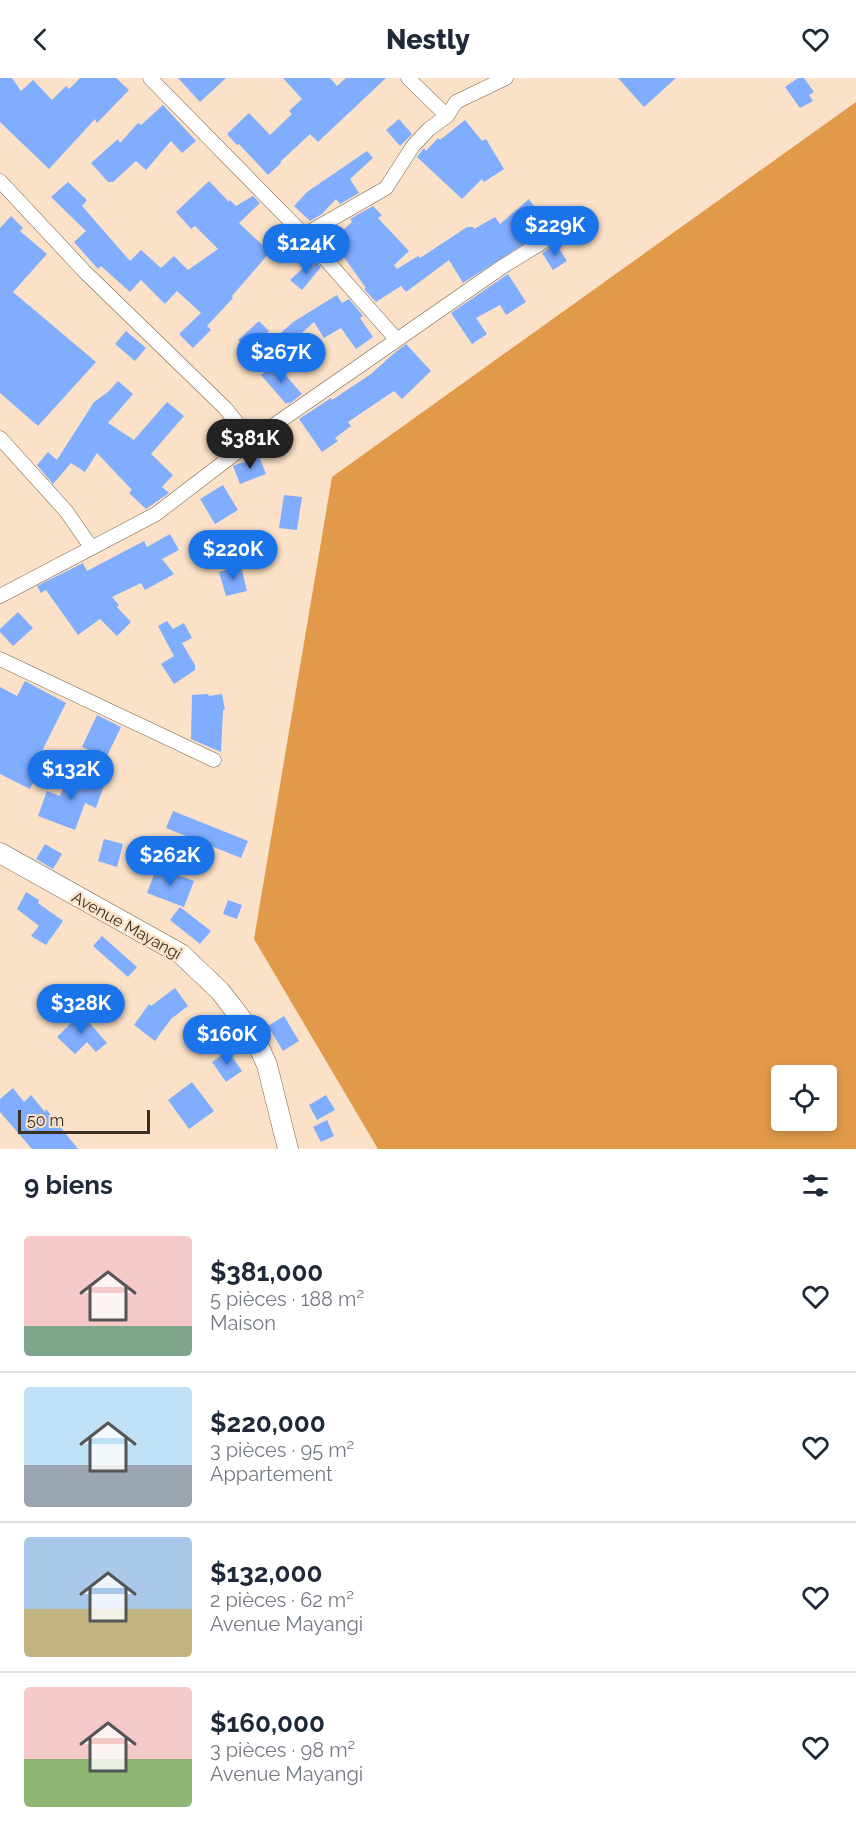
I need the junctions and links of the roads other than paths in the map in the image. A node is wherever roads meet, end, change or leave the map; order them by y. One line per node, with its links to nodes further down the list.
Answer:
1 (150, 78): 7 (street)
2 (408, 78): 4 (street)
3 (506, 78): 4 (street)
4 (447, 116): 7 (street)
5 (0, 181): 10 (street)
6 (569, 226): 8 (street)
7 (304, 235): 8 (street)
8 (397, 340): 10 (street)
9 (0, 438): 11 (street)
10 (254, 439): 11 (street)
11 (91, 547): 12 (street)
12 (0, 596)
13 (0, 659): 14 (street)
14 (214, 760)
15 (0, 853): 16 (street, Avenue Mayangi)
16 (288, 1149)

